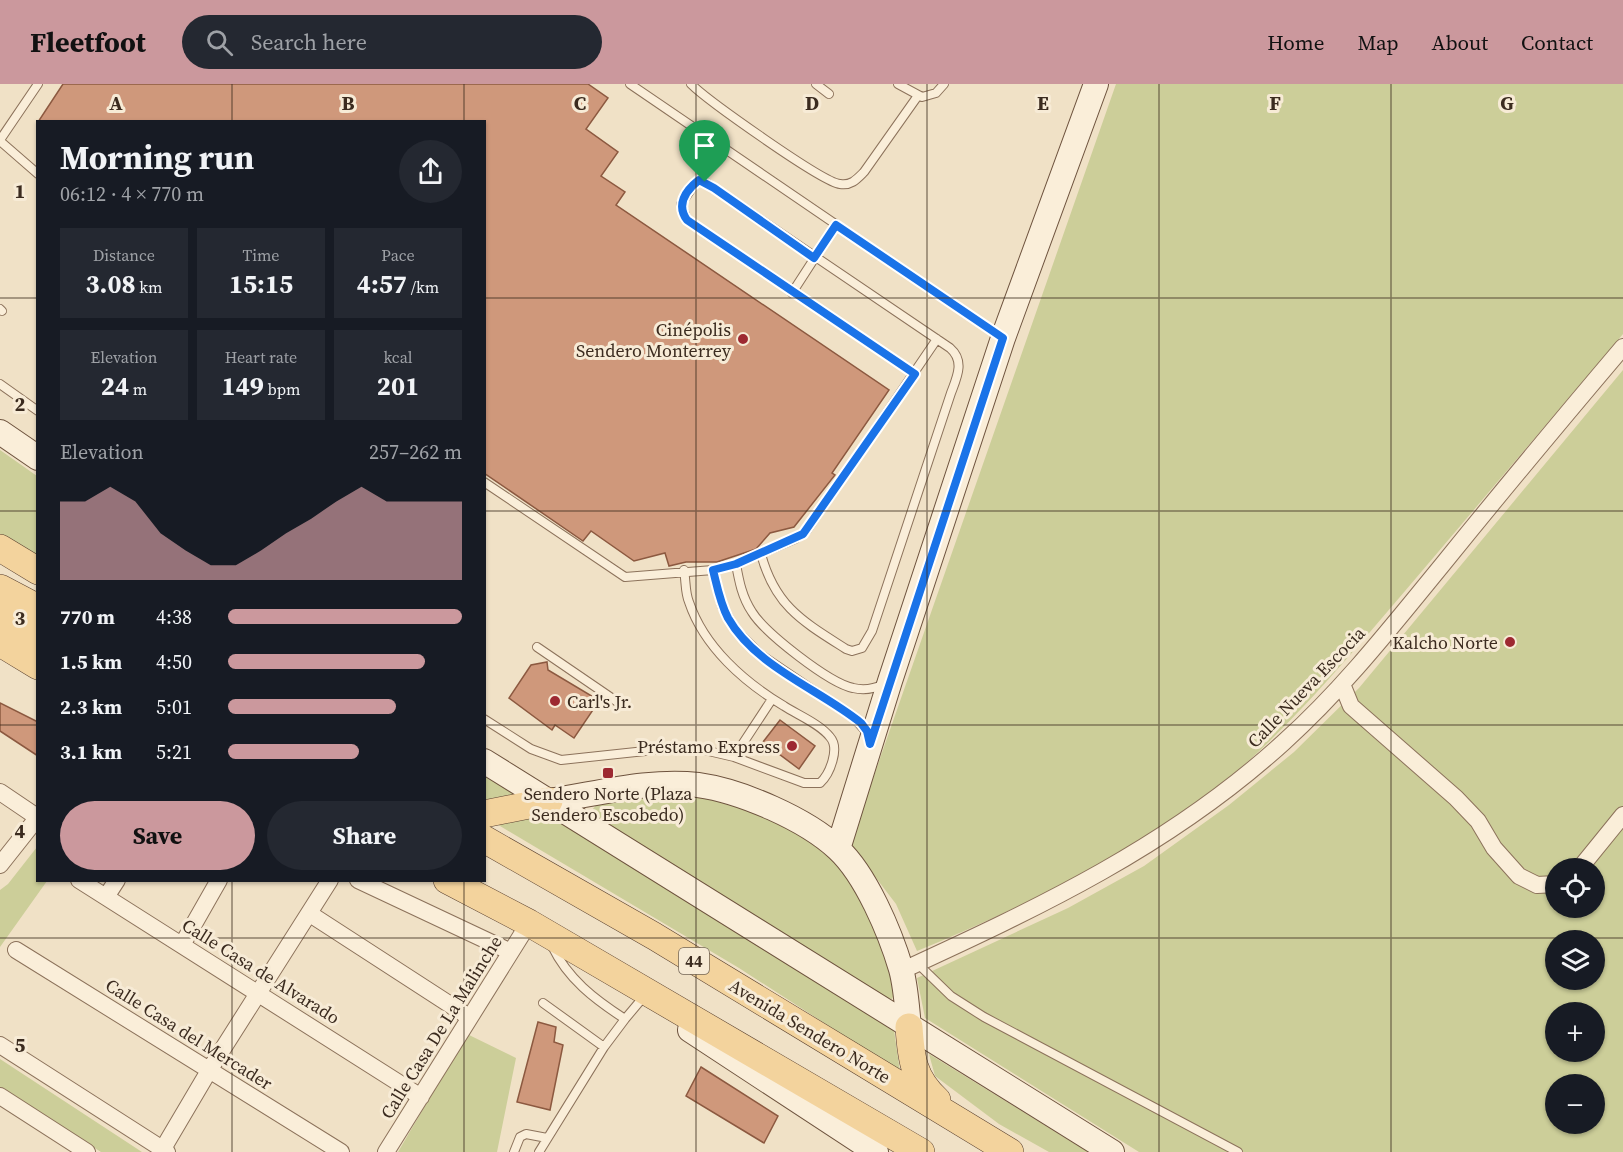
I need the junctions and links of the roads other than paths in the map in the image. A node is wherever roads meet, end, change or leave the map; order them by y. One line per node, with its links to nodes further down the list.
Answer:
1 (38, 84): 10 (lane)
2 (630, 84): 12 (lane)
3 (691, 84): 9 (lane)
4 (816, 84): 8 (lane)
5 (898, 84): 9 (lane)
6 (944, 84): 9 (lane)
7 (1096, 84): 15 (street)
8 (829, 94)
9 (917, 96)
10 (0, 140): 11 (lane)
11 (36, 172)
12 (836, 225): 13 (lane); 15 (lane)
13 (814, 258): 14 (lane); 14 (lane); 16 (lane)
14 (792, 293): 18 (lane)
15 (1003, 338): 37 (street)
16 (937, 339): 18 (lane); 25 (lane)
17 (1623, 347): 38 (street, Calle Nueva Escocia)
18 (915, 374): 25 (lane)
19 (0, 384): 20 (lane)
20 (36, 410)
21 (0, 432): 22 (street)
22 (36, 457)
23 (486, 483): 28 (lane)
24 (0, 548): 27 (main road)
25 (761, 554): 26 (lane)
26 (736, 564): 29 (lane); 37 (lane)
27 (36, 570)
28 (684, 570): 29 (lane); 39 (lane)
29 (713, 570): 42 (lane)
30 (0, 588): 31 (main road)
31 (36, 607)
32 (0, 615): 33 (main road)
33 (36, 638)
34 (0, 643): 36 (main road)
35 (537, 647): 40 (lane)
36 (36, 665)
37 (890, 681): 42 (street)
38 (1342, 684): 61 (street); 68 (street, Calle Nueva Escocia)
39 (772, 699): 43 (lane); 43 (lane)
40 (616, 701)
41 (486, 720): 43 (lane)
42 (870, 744): 52 (street)
43 (734, 757)
44 (486, 762): 46 (street)
45 (0, 792): 49 (street)
46 (549, 801): 47 (main road); 52 (street); 74 (street)
47 (486, 814)
48 (1623, 815): 53 (street)
49 (36, 816)
50 (36, 818): 54 (street)
51 (486, 840): 82 (main road, Avenida Sendero Norte / 44)
52 (838, 849): 68 (street)
53 (1588, 858)
54 (0, 864)
55 (82, 882): 62 (street, Calle Casa de Alvarado)
56 (116, 882): 62 (street)
57 (218, 882): 65 (street)
58 (329, 882): 63 (street)
59 (362, 882): 67 (street)
60 (451, 882): 64 (main road)
61 (1545, 885)
62 (106, 897): 65 (street, Calle Casa de Alvarado)
63 (310, 914): 69 (street); 72 (street)
64 (538, 928): 67 (street, Calle Casa De La Malinche); 70 (main road); 73 (lane)
65 (182, 945): 69 (street, Calle Casa de Alvarado)
66 (16, 950): 77 (street, Calle Casa del Mercader)
67 (509, 951): 72 (street, Calle Casa De La Malinche)
68 (910, 967): 74 (street); 92 (lane)
69 (259, 993): 77 (street); 79 (street, Calle Casa de Alvarado)
70 (651, 993): 73 (lane); 81 (street); 90 (main road)
71 (543, 1003): 76 (lane)
72 (469, 1017): 79 (street, Calle Casa De La Malinche)
73 (625, 1019): 76 (lane)
74 (909, 1027): 82 (main road); 91 (street)
75 (0, 1045): 83 (street)
76 (604, 1047): 80 (lane)
77 (210, 1069): 83 (street); 85 (street, Calle Casa del Mercader)
78 (0, 1096): 84 (street)
79 (421, 1097): 86 (street, Calle Casa De La Malinche)
80 (548, 1138): 87 (lane); 88 (lane)
81 (849, 1144): 89 (street)
82 (1004, 1148)
83 (164, 1151)
84 (87, 1152)
85 (341, 1152)
86 (386, 1152)
87 (514, 1152)
88 (539, 1152)
89 (876, 1152)
90 (921, 1152)
91 (1112, 1152)
92 (1238, 1152)

